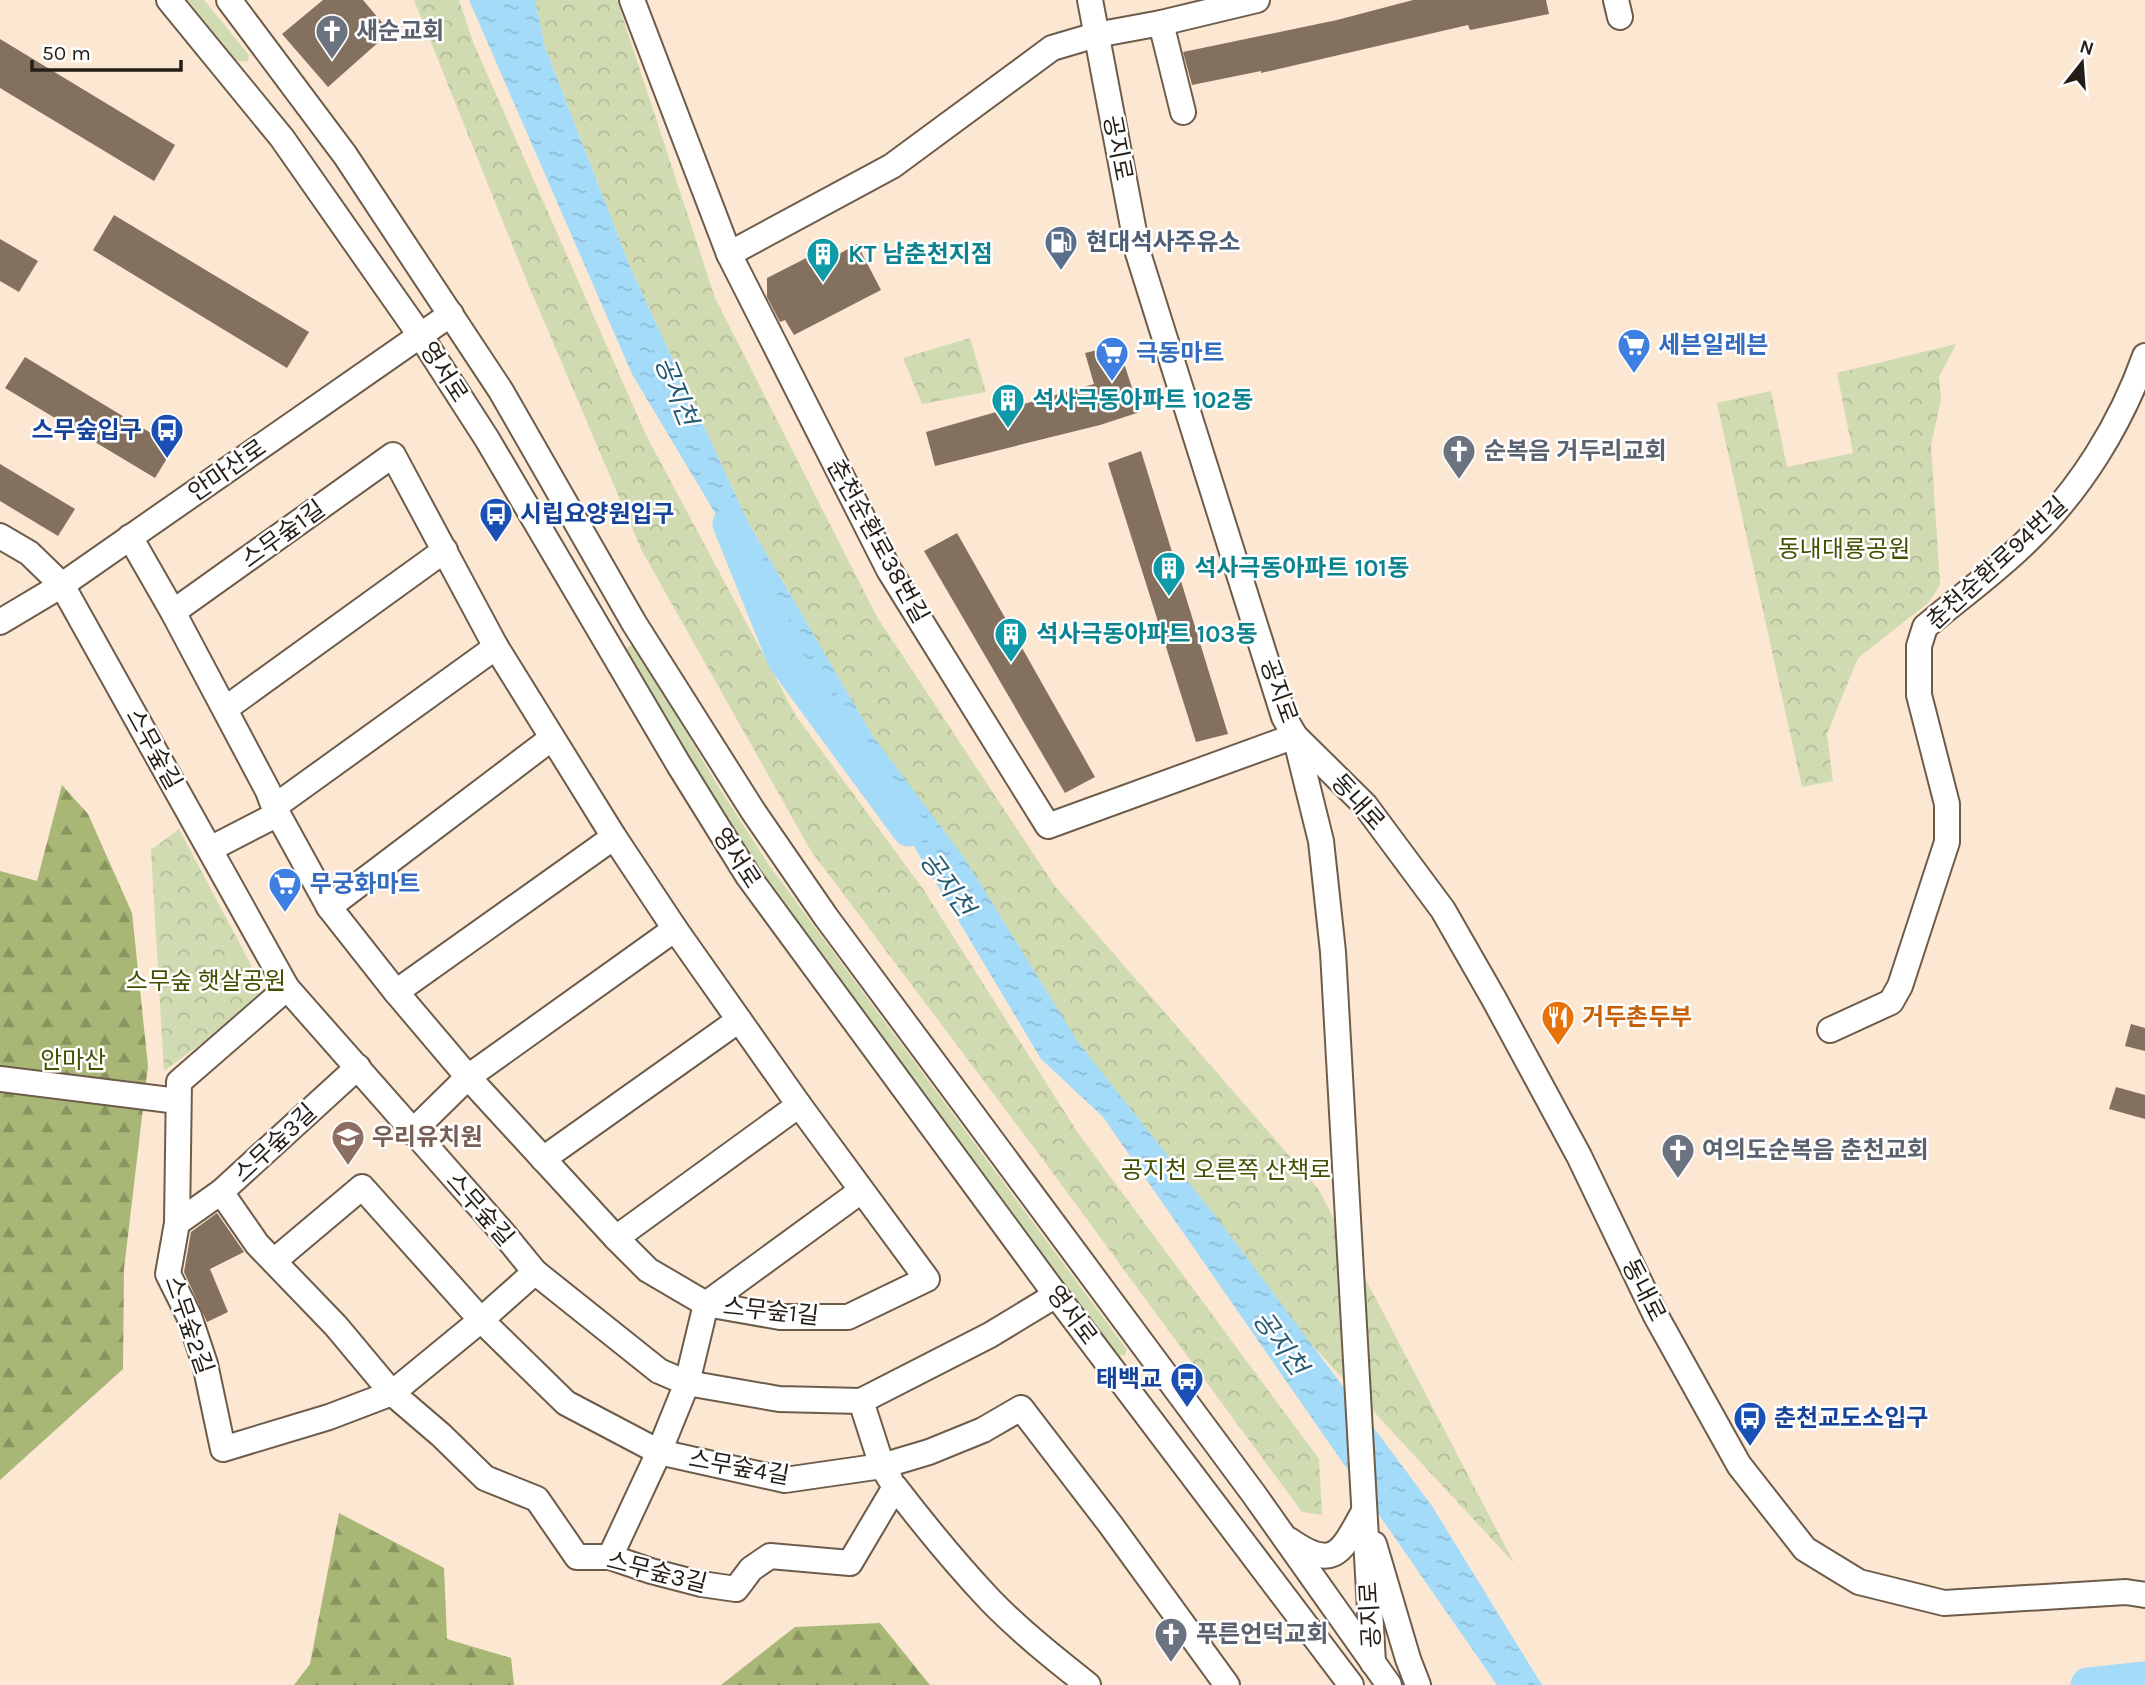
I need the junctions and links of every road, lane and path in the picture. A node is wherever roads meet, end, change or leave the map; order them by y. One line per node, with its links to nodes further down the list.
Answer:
1 (169, 0): 10 (street, 영서로)
2 (229, 0): 9 (street, 영서로)
3 (632, 0): 11 (street, 춘천순환로38번길)
4 (1090, 0): 7 (street, 공지로)
5 (1257, 0): 6 (street)
6 (1161, 23): 7 (street); 8 (street)
7 (1096, 35): 11 (street); 25 (street, 공지로)
8 (1183, 112)
9 (386, 217): 10 (street); 12 (street, 영서로)
10 (349, 234): 13 (street, 영서로)
11 (729, 254): 25 (street, 춘천순환로38번길)
12 (451, 314): 13 (street, 안마산로); 15 (street, 영서로)
13 (420, 335): 16 (street, 영서로); 18 (street, 안마산로)
14 (2145, 356): 35 (street, 춘천순환로94번길)
15 (523, 429): 16 (street); 58 (street, 영서로)
16 (489, 443): 49 (street, 영서로)
17 (0, 536): 20 (street, 스무숲길)
18 (131, 537): 20 (street, 안마산로); 21 (street)
19 (445, 550): 21 (street, 스무숲1길); 23 (street, 스무숲1길); 24 (street)
20 (62, 585): 22 (street, 안마산로); 29 (street, 스무숲길)
21 (173, 612): 24 (street, 스무숲1길)
22 (0, 622)
23 (496, 647): 26 (street, 스무숲1길); 27 (street)
24 (225, 709): 27 (street, 스무숲1길)
25 (1295, 736): 59 (street, 공지로); 61 (street, 동내로)
26 (552, 738): 28 (street, 스무숲1길); 30 (street)
27 (276, 811): 29 (street); 30 (street, 스무숲1길)
28 (614, 837): 31 (street, 스무숲1길); 33 (street)
29 (210, 849): 32 (street, 스무숲길)
30 (328, 907): 33 (street, 스무숲1길)
31 (675, 929): 34 (street, 스무숲1길); 37 (street)
32 (287, 988): 36 (street, 스무숲길); 39 (street, 스무숲2길)
33 (396, 992): 37 (street, 스무숲1길)
34 (739, 1020): 40 (street, 스무숲1길); 42 (street)
35 (1830, 1030)
36 (358, 1067): 41 (street, 스무숲길); 44 (street, 스무숲3길)
37 (468, 1077): 41 (street); 42 (street, 스무숲1길)
38 (0, 1079): 39 (street)
39 (178, 1101): 45 (street, 스무숲2길)
40 (799, 1105): 43 (street, 스무숲1길); 46 (street)
41 (412, 1132): 48 (street, 스무숲길)
42 (543, 1158): 46 (street, 스무숲1길)
43 (861, 1191): 50 (street, 스무숲1길); 50 (street, 스무숲1길)
44 (221, 1192): 45 (street); 47 (street, 스무숲3길)
45 (177, 1223): 53 (street, 스무숲2길)
46 (616, 1238): 50 (street, 스무숲1길)
47 (274, 1261): 51 (street, 스무숲4길); 53 (street, 스무숲3길)
48 (535, 1272): 51 (street); 52 (street, 스무숲길)
49 (1056, 1295): 54 (street, 스무숲길); 65 (street, 영서로)
50 (706, 1304): 52 (street)
51 (481, 1320): 53 (street); 55 (street, 스무숲4길)
52 (687, 1384): 54 (street, 스무숲길); 55 (street)
53 (392, 1393): 60 (street, 스무숲3길)
54 (861, 1401): 56 (street)
55 (659, 1452): 56 (street, 스무숲4길); 60 (street)
56 (882, 1466): 57 (street); 64 (street, 스무숲4길)
57 (895, 1488): 60 (street, 스무숲3길); 63 (street)
58 (1284, 1537): 59 (street); 62 (street, 영서로)
59 (1362, 1544): 62 (street, 공지로); 67 (street)
60 (610, 1556)
61 (2139, 1592)
62 (1374, 1674): 66 (street, 영서로)
63 (1088, 1685)
64 (1227, 1685)
65 (1351, 1685)
66 (1389, 1685)
67 (1418, 1685)

